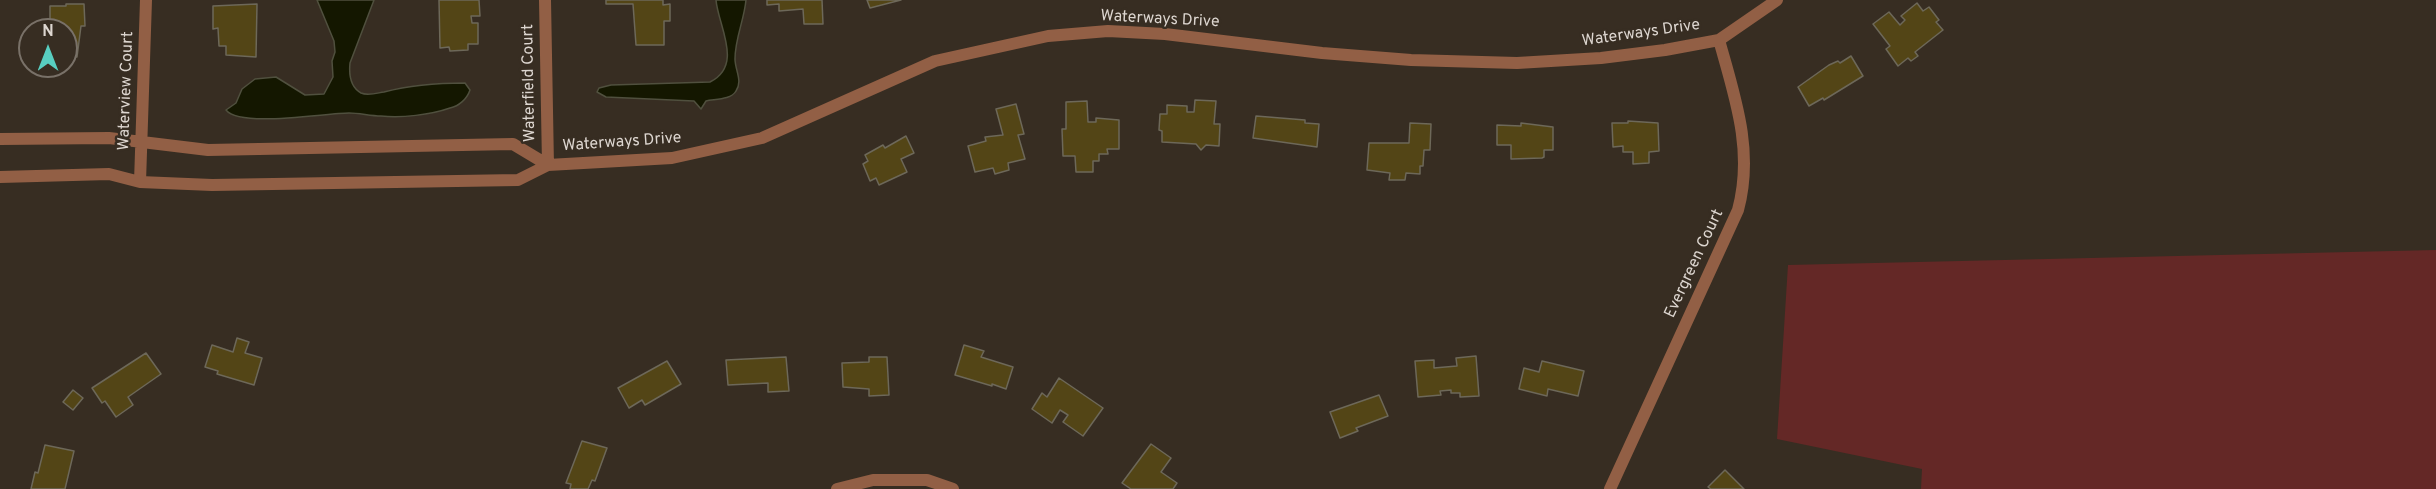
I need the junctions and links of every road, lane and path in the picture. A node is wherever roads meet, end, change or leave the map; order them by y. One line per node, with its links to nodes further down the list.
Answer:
1 (146, 0): 6 (street, Waterview Court)
2 (545, 0): 7 (street, Waterfield Court)
3 (1777, 0): 4 (street, Waterways Drive)
4 (1719, 40): 7 (street, Waterways Drive); 12 (street, Evergreen Court)
5 (0, 139): 6 (street, Waterways Drive)
6 (141, 143): 7 (street, Waterways Drive); 9 (street, Waterview Court)
7 (548, 165): 9 (street, Waterways Drive)
8 (0, 177): 9 (street, Waterways Drive)
9 (140, 182)
10 (837, 489): 11 (street)
11 (953, 489)
12 (1610, 489)

